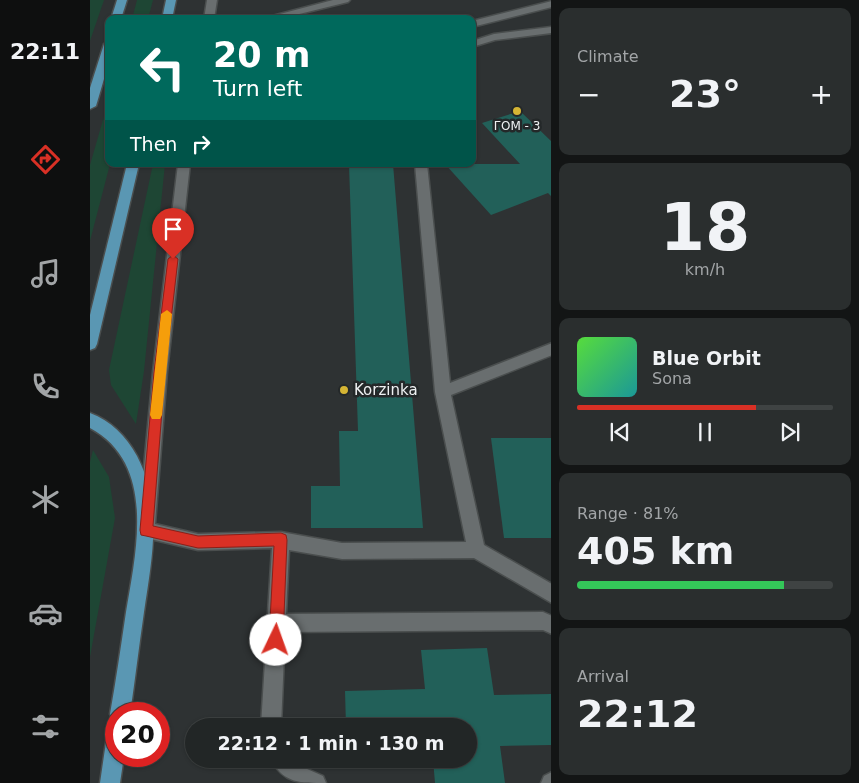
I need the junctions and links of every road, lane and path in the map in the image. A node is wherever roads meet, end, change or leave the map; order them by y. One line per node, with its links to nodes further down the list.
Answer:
1 (122, 0): 6 (main road)
2 (172, 0): 7 (main road)
3 (212, 0): 8 (street)
4 (345, 0): 9 (street)
5 (551, 4): 10 (street)
6 (117, 15)
7 (168, 15)
8 (210, 15)
9 (283, 15)
10 (476, 23)
11 (551, 30): 12 (street)
12 (476, 43)
13 (105, 57): 14 (main road)
14 (90, 106)
15 (132, 167): 18 (main road)
16 (184, 167): 22 (street)
17 (421, 167): 20 (street)
18 (90, 344)
19 (551, 349): 20 (street)
20 (443, 392): 24 (street)
21 (90, 420): 22 (main road)
22 (146, 530): 23 (street); 28 (main road)
23 (281, 540): 24 (street); 26 (street)
24 (476, 550): 25 (street)
25 (551, 593)
26 (276, 623): 27 (street); 29 (street)
27 (551, 625)
28 (122, 702)
29 (271, 718)
30 (112, 767): 32 (main road)
31 (288, 768): 33 (street)
32 (110, 783)
33 (316, 783)

